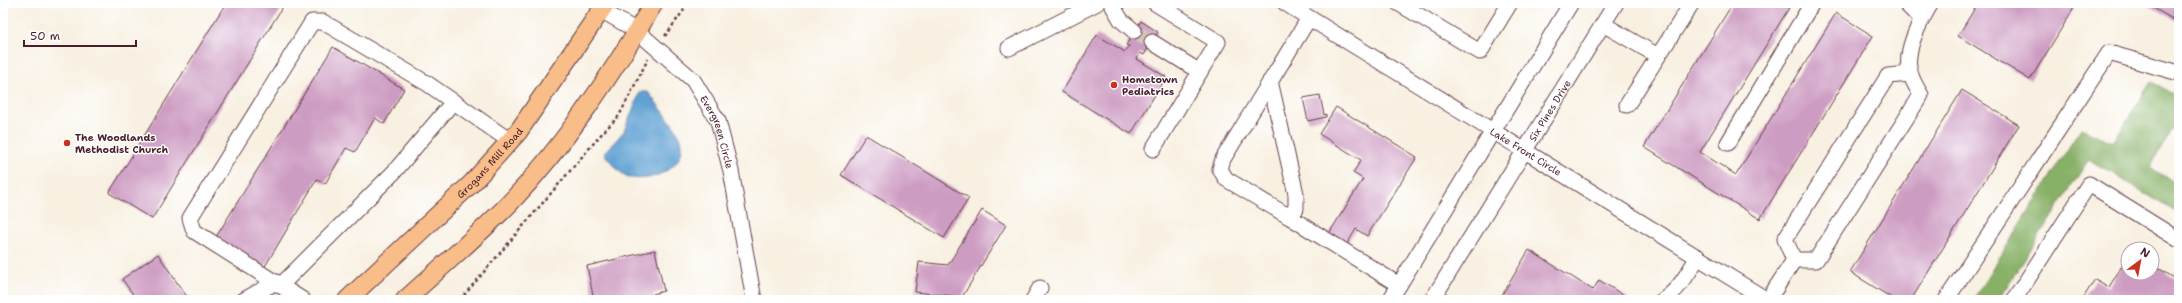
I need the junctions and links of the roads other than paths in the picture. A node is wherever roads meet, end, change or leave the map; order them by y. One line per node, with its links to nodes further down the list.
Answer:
1 (654, 3): 19 (main road)
2 (1097, 3): 21 (street)
3 (1111, 3): 18 (street)
4 (1155, 3): 23 (street)
5 (1284, 3): 15 (street, Lake Front Circle)
6 (1398, 3): 7 (street)
7 (1510, 3)
8 (1571, 3): 29 (street)
9 (1616, 3): 17 (street, Six Pines Drive)
10 (1692, 3): 22 (street)
11 (1808, 3): 31 (street)
12 (1905, 3): 16 (street)
13 (1931, 3): 16 (street)
14 (604, 7): 19 (street, Evergreen Circle); 30 (main road, Grogans Mill Road)
15 (1309, 18): 26 (street); 29 (street, Lake Front Circle)
16 (1921, 19): 25 (street)
17 (1603, 24): 22 (street); 33 (street, Six Pines Drive)
18 (1134, 31)
19 (637, 32): 43 (main road); 44 (street, Evergreen Circle)
20 (1152, 42): 23 (street)
21 (1009, 48)
22 (1658, 56): 28 (street)
23 (1200, 72): 32 (street)
24 (2179, 73): 49 (street)
25 (1910, 74): 37 (street); 37 (street)
26 (1270, 81): 34 (street); 34 (street)
27 (454, 102): 30 (street); 38 (street); 38 (street)
28 (1627, 105)
29 (1493, 132): 33 (street, Lake Front Circle); 39 (street)
30 (510, 141): 42 (main road, Grogans Mill Road)
31 (1728, 143)
32 (1153, 149)
33 (1523, 151): 36 (street, Lake Front Circle); 46 (street, Six Pines Drive)
34 (1288, 216): 39 (street)
35 (2179, 240): 50 (street)
36 (1698, 257): 47 (street); 48 (street, Lake Front Circle)
37 (1794, 260): 48 (street)
38 (278, 283): 40 (street); 41 (street)
39 (1399, 285): 45 (street)
40 (244, 300)
41 (303, 300)
42 (347, 300)
43 (406, 300)
44 (754, 300)
45 (1390, 300)
46 (1432, 300)
47 (1663, 300)
48 (1768, 300)
49 (1946, 300)
50 (2014, 300)

